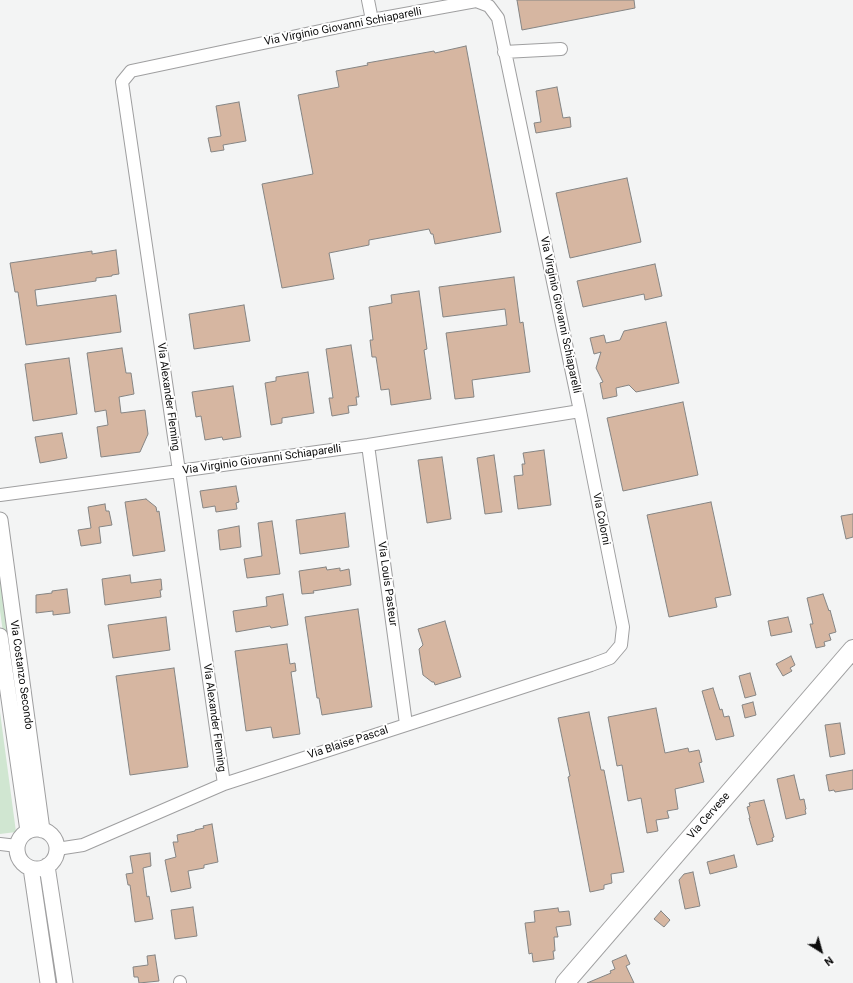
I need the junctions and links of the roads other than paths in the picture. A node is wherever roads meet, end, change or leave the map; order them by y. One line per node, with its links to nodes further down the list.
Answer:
1 (368, 0): 4 (street)
2 (493, 0): 3 (street)
3 (495, 14): 4 (street, Via Virginio Giovanni Schiaparelli); 6 (street, Via Virginio Giovanni Schiaparelli)
4 (372, 20): 7 (street, Via Virginio Giovanni Schiaparelli)
5 (561, 48): 6 (street)
6 (504, 52): 8 (street, Via Virginio Giovanni Schiaparelli)
7 (122, 82): 10 (street, Via Alexander Fleming)
8 (580, 411): 9 (street, Via Virginio Giovanni Schiaparelli); 13 (street, Via Colorni)
9 (368, 445): 10 (street, Via Virginio Giovanni Schiaparelli); 16 (street, Via Louis Pasteur)
10 (179, 471): 11 (street, Via Virginio Giovanni Schiaparelli); 17 (street, Via Alexander Fleming)
11 (0, 495)
12 (0, 520): 18 (street, Via Costanzo Secondo)
13 (623, 627): 16 (street, Via Blaise Pascal)
14 (0, 636): 18 (street, Via Costanzo Secondo)
15 (853, 649): 26 (main road, Via Cervese)
16 (406, 724): 17 (street, Via Blaise Pascal)
17 (224, 784): 21 (street, Via Blaise Pascal)
18 (35, 830): 20 (street); 21 (street)
19 (0, 844): 20 (street)
20 (17, 846): 23 (street)
21 (57, 849): 22 (street)
22 (47, 866): 23 (street); 25 (street)
23 (31, 868): 24 (street)
24 (48, 983)
25 (65, 983)
26 (565, 983)

